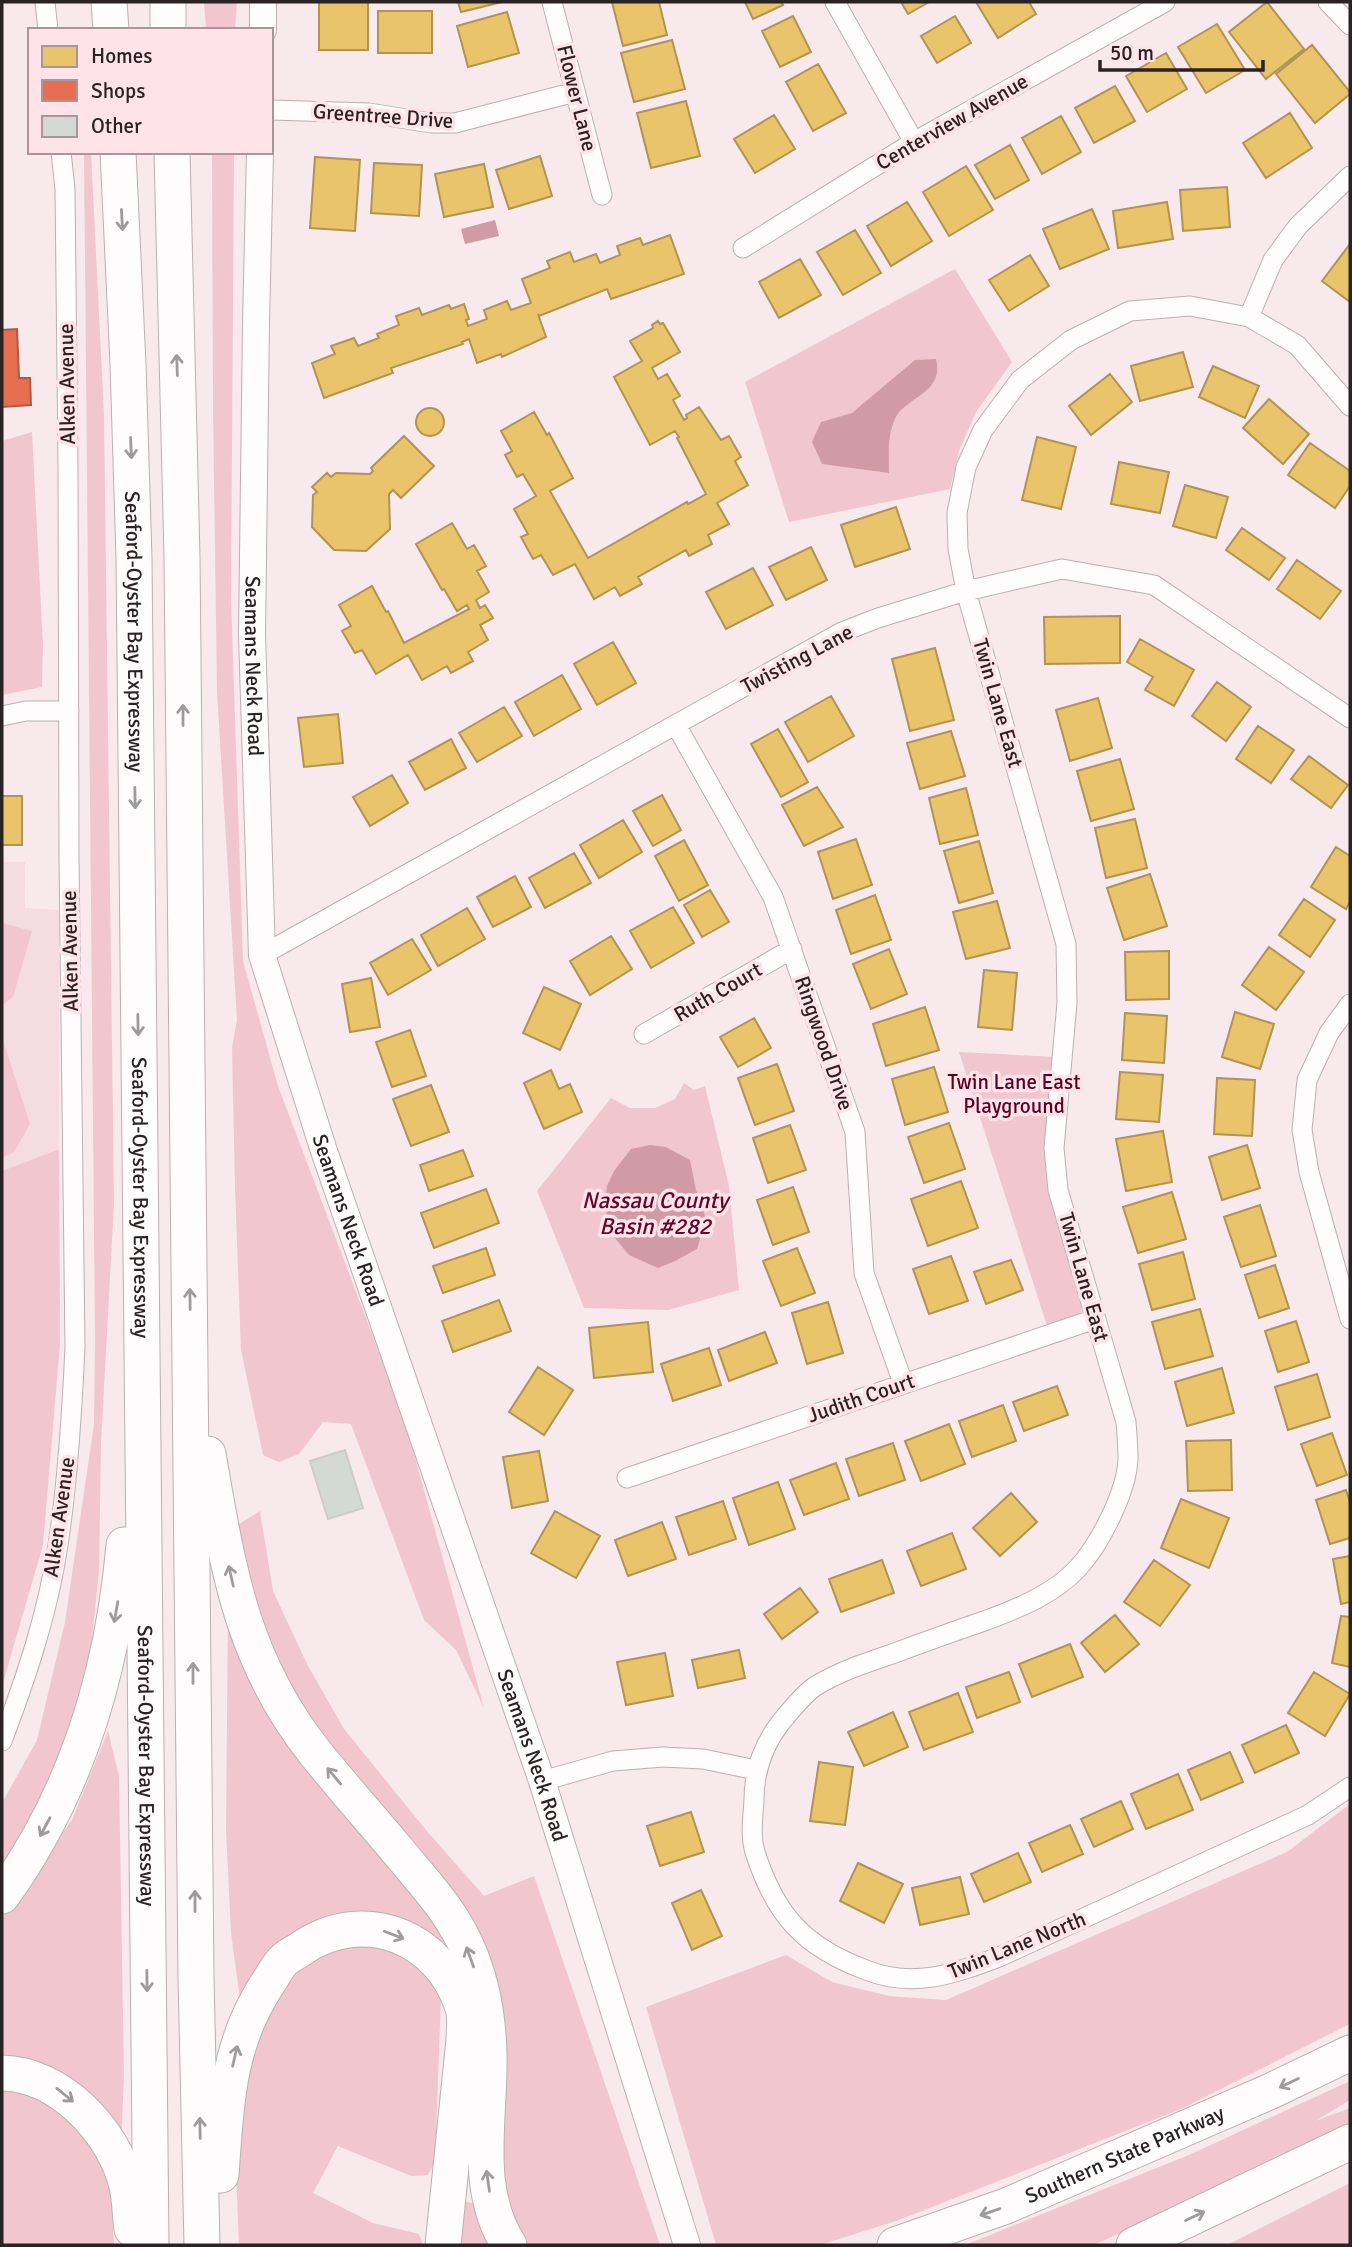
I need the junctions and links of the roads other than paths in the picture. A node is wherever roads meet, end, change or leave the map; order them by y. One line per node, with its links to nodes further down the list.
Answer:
1 (45, 2): 10 (street)
2 (109, 2): 11 (highway)
3 (168, 2): 12 (highway)
4 (263, 2): 13 (main road)
5 (552, 2): 14 (street, Flower Lane)
6 (835, 2): 16 (street)
7 (1165, 2): 16 (street, Centerview Avenue)
8 (1328, 2): 9 (street)
9 (1350, 25)
10 (48, 28)
11 (111, 28)
12 (168, 28)
13 (263, 28)
14 (575, 92): 15 (street, Greentree Drive); 22 (street, Flower Lane)
15 (273, 110)
16 (914, 142): 23 (street, Centerview Avenue)
17 (61, 154): 27 (street, Alken Avenue)
18 (118, 154): 37 (highway, Seaford-Oyster Bay Expressway, one-way to 37)
19 (172, 154): 38 (highway, one-way to 19)
20 (260, 154): 32 (main road, Seamans Neck Road)
21 (1350, 176): 24 (street)
22 (602, 195)
23 (743, 248)
24 (1248, 317): 25 (street, Twin Lane East); 26 (street, Twin Lane East)
25 (1350, 407)
26 (966, 591): 29 (street, Twisting Lane); 30 (street, Twisting Lane); 35 (street, Twin Lane East)
27 (69, 711): 28 (street); 41 (street, Alken Avenue)
28 (2, 716)
29 (1350, 718)
30 (676, 725): 31 (street, Ringwood Drive); 32 (street, Twisting Lane)
31 (792, 949): 34 (street, Ruth Court); 39 (street, Ringwood Drive)
32 (262, 955): 43 (main road, Seamans Neck Road)
33 (1350, 1004): 36 (street)
34 (644, 1034)
35 (1095, 1319): 39 (street, Judith Court); 42 (street, Twin Lane East)
36 (1350, 1319)
37 (142, 1349): 45 (highway, one-way to 45); 50 (highway, Seaford-Oyster Bay Expressway, one-way to 50)
38 (191, 1349): 51 (highway, one-way to 38); 54 (highway, one-way to 38)
39 (902, 1383): 40 (street, Judith Court)
40 (627, 1478)
41 (2, 1741)
42 (756, 1770): 43 (street); 44 (street, Twin Lane North)
43 (542, 1781): 55 (main road, Seamans Neck Road)
44 (1350, 1787)
45 (2, 1896)
46 (1350, 2053): 56 (highway, Southern State Parkway, one-way to 56)
47 (2, 2073): 49 (highway, one-way to 49)
48 (1350, 2142): 57 (highway, one-way to 48)
49 (134, 2245)
50 (151, 2245)
51 (202, 2245)
52 (216, 2245): 53 (highway, one-way to 53)
53 (443, 2245)
54 (509, 2245)
55 (687, 2245)
56 (895, 2245)
57 (1134, 2245)

